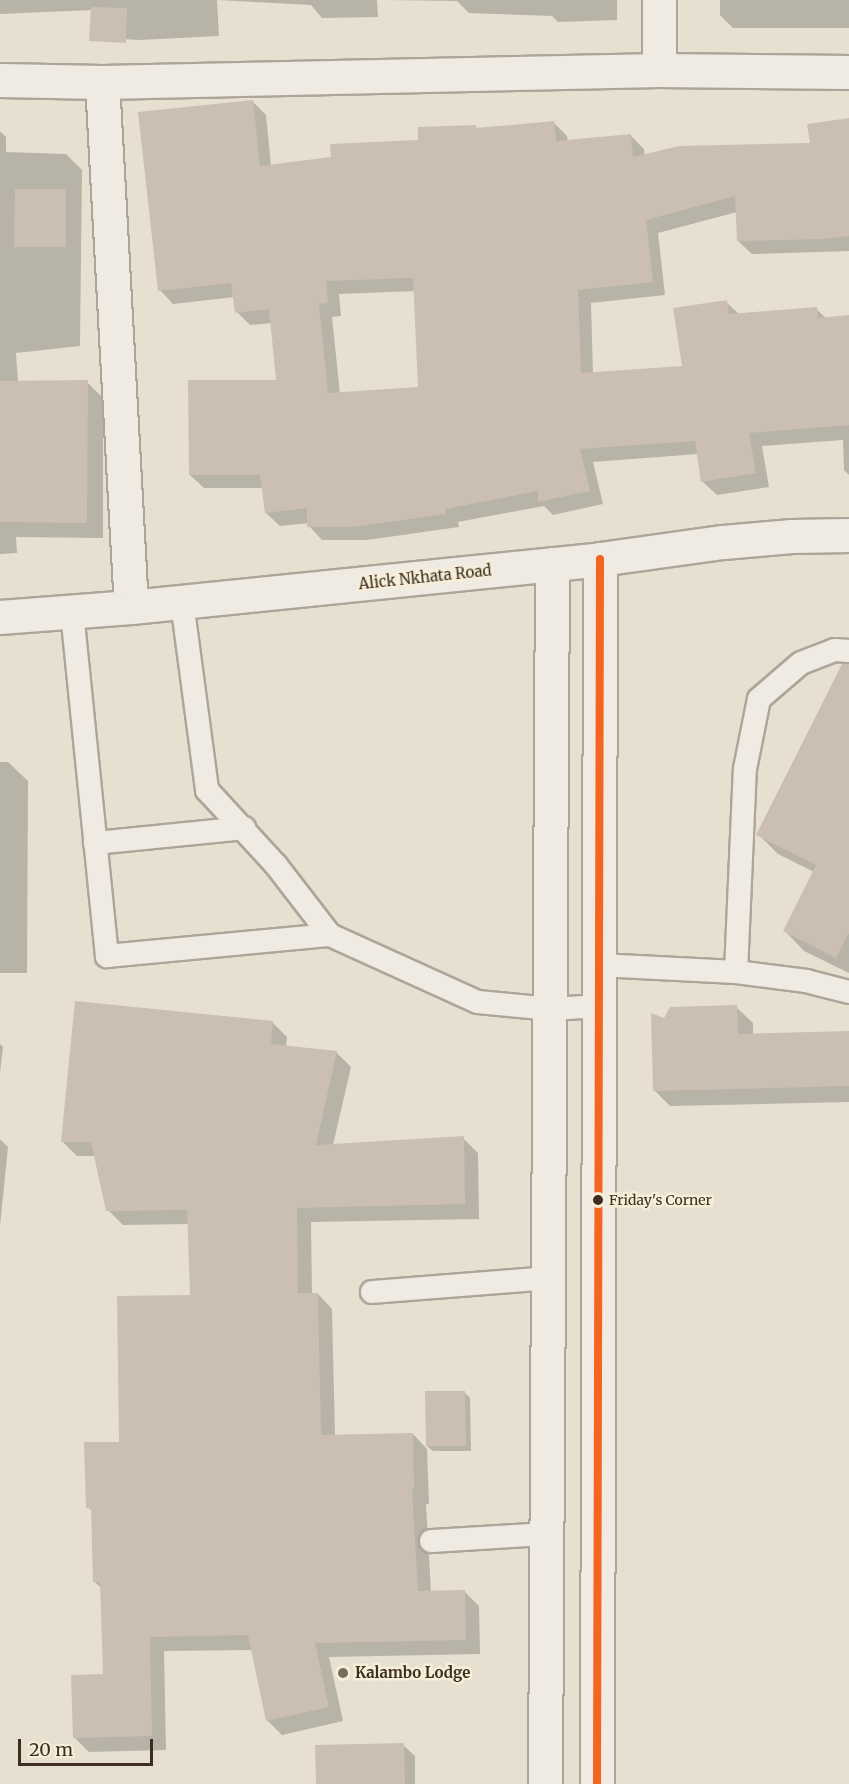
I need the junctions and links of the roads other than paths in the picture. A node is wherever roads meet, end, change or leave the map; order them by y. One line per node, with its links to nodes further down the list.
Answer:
1 (659, 0): 2 (main road)
2 (659, 70): 3 (main road); 5 (main road)
3 (849, 72)
4 (0, 81): 5 (main road)
5 (102, 82): 10 (main road)
6 (849, 535): 7 (main road, Alick Nkhata Road)
7 (600, 560): 8 (main road, Alick Nkhata Road); 17 (main road)
8 (552, 564): 9 (main road, Alick Nkhata Road); 21 (main road)
9 (182, 602): 10 (main road, Alick Nkhata Road); 14 (lane)
10 (131, 608): 11 (main road, Alick Nkhata Road)
11 (72, 612): 12 (main road, Alick Nkhata Road); 15 (lane)
12 (0, 617)
13 (849, 651): 18 (lane)
14 (244, 828): 15 (lane); 16 (lane)
15 (95, 843): 16 (lane)
16 (330, 935): 21 (lane)
17 (599, 965): 18 (lane); 20 (main road)
18 (736, 972): 19 (lane)
19 (849, 992)
20 (599, 1006): 21 (lane); 27 (main road)
21 (551, 1009): 22 (main road)
22 (549, 1278): 23 (lane); 24 (main road)
23 (372, 1292)
24 (545, 1534): 25 (lane); 26 (main road)
25 (431, 1541)
26 (544, 1784)
27 (597, 1784)

